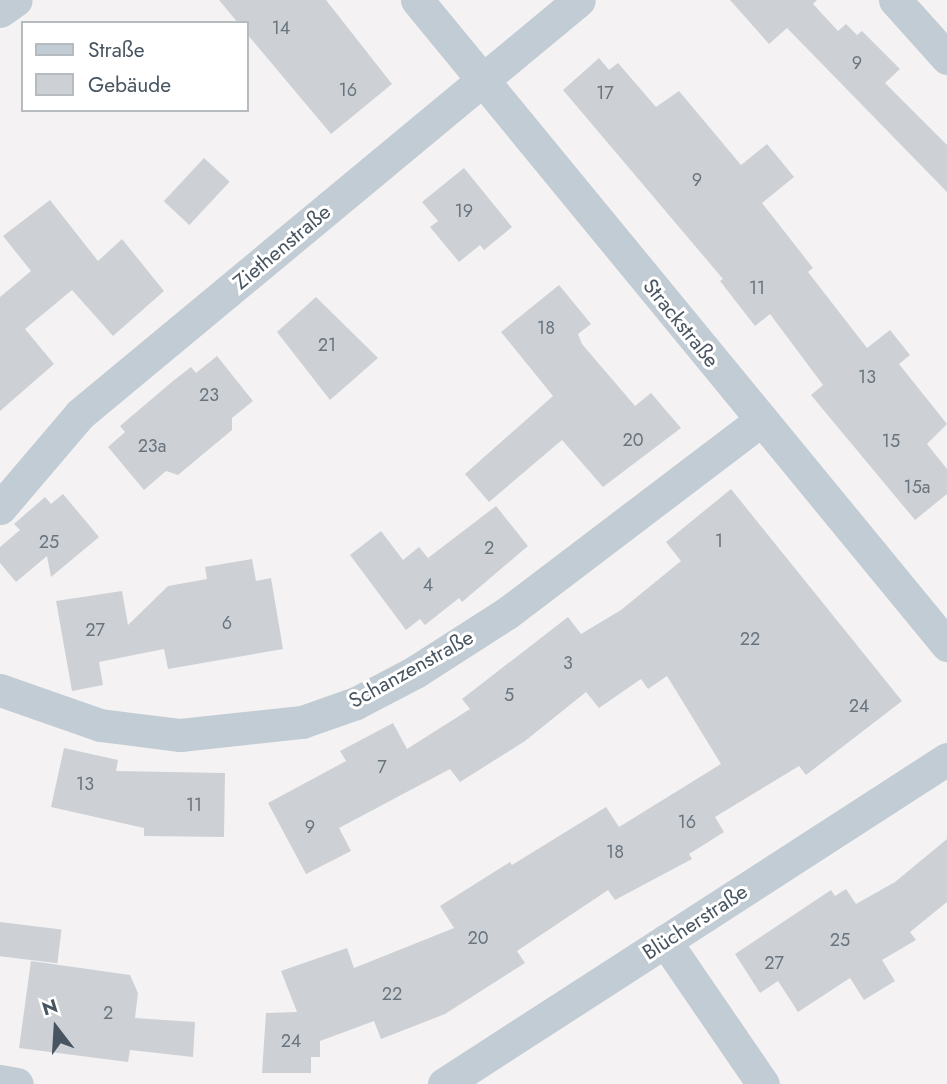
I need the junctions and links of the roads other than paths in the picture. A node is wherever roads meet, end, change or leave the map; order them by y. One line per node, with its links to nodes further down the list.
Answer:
1 (16, 0): 5 (street)
2 (417, 0): 7 (street, Strackstraße)
3 (579, 0): 7 (street, Ziethenstraße)
4 (895, 0): 6 (street)
5 (0, 11)
6 (947, 58)
7 (482, 80): 8 (street, Strackstraße); 9 (street, Ziethenstraße)
8 (761, 420): 10 (street, Strackstraße); 11 (street, Schanzenstraße)
9 (0, 508)
10 (947, 645)
11 (0, 690)
12 (947, 760): 13 (street, Blücherstraße)
13 (665, 941): 16 (street, Blücherstraße); 17 (street)
14 (0, 1081): 15 (street)
15 (17, 1084)
16 (444, 1084)
17 (763, 1084)

